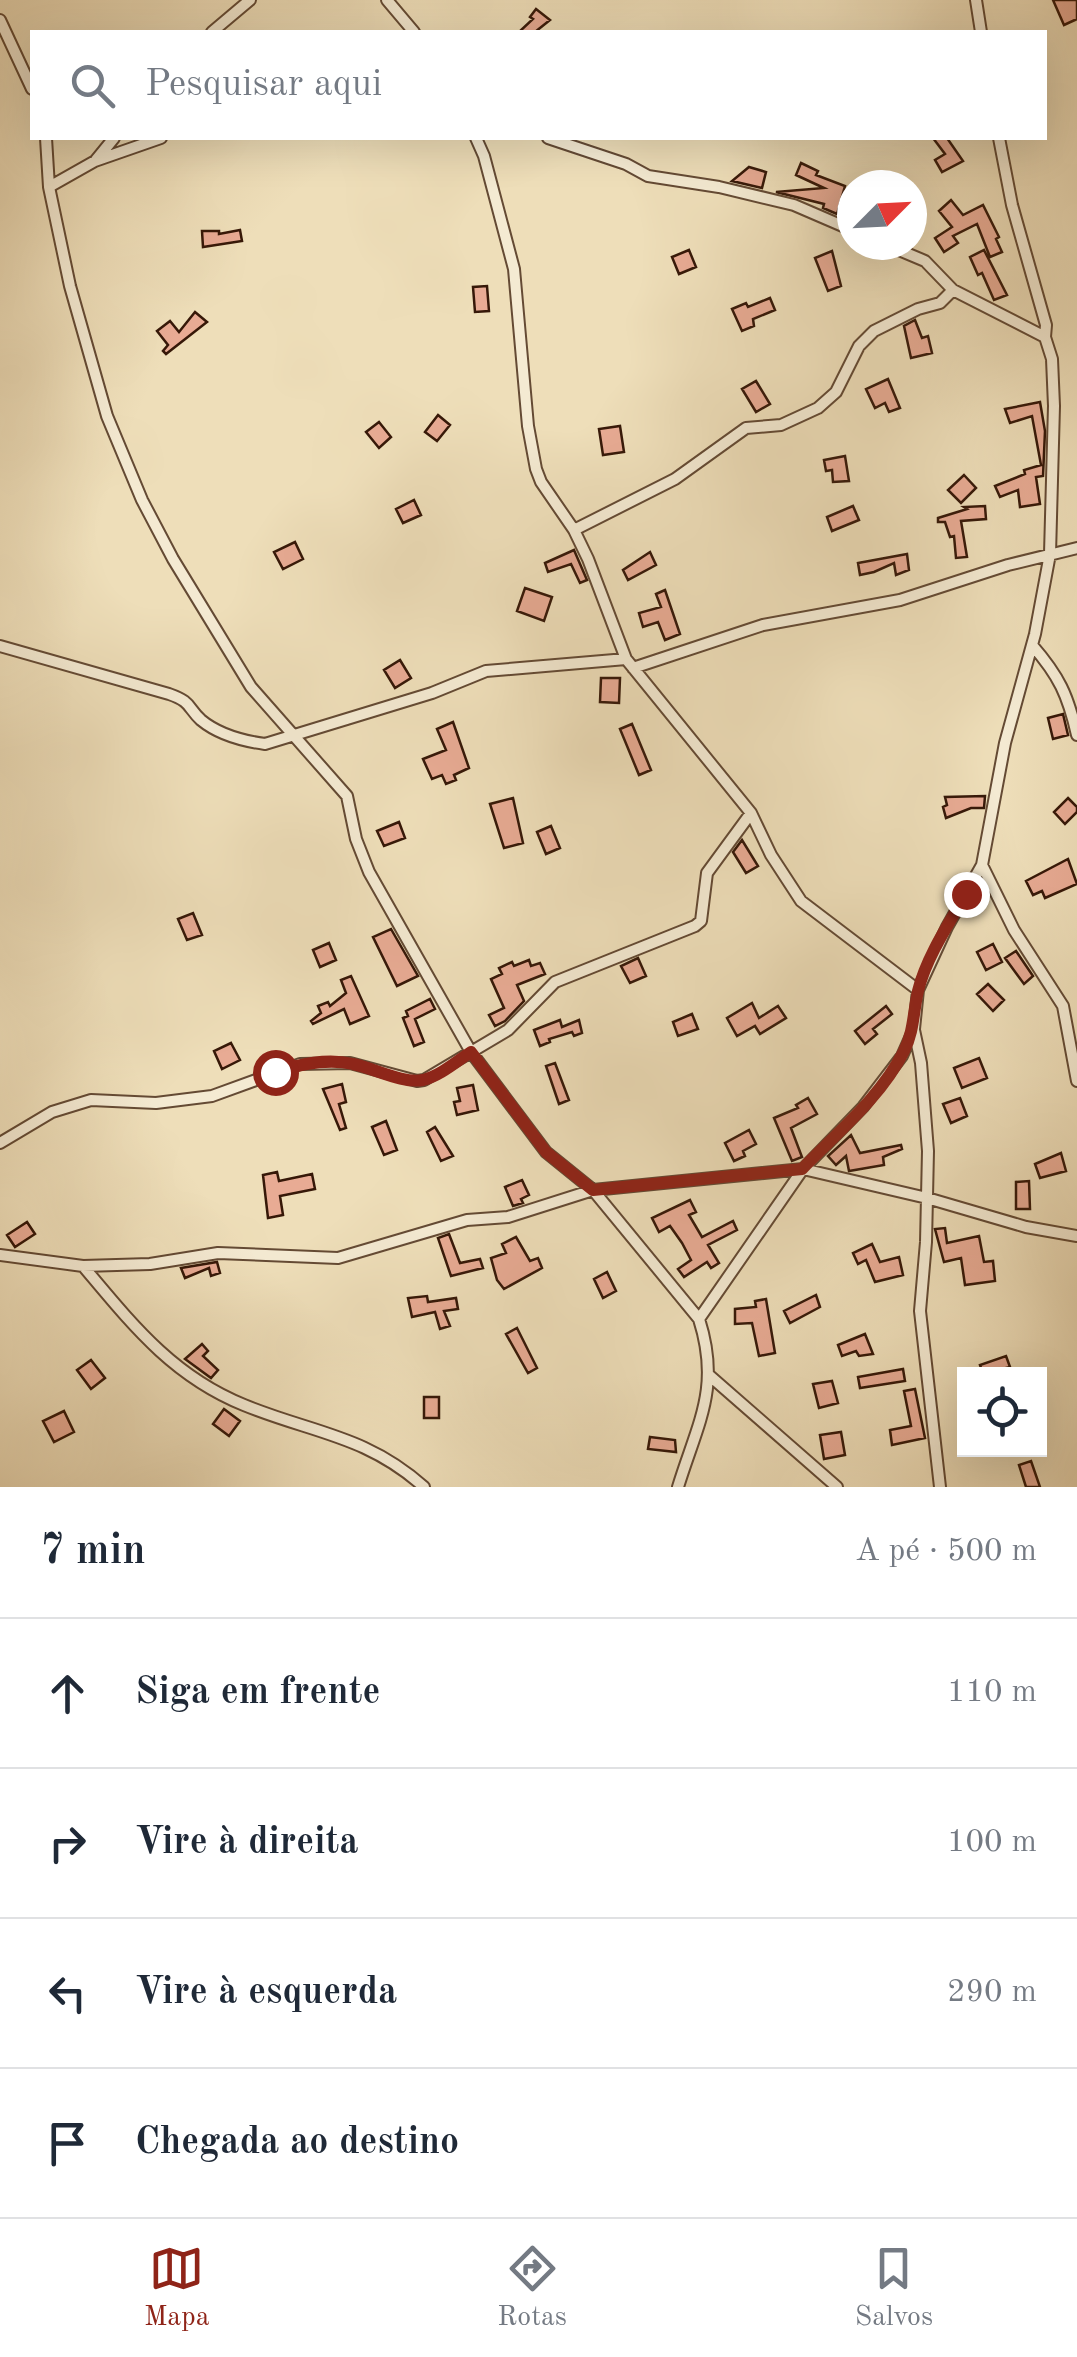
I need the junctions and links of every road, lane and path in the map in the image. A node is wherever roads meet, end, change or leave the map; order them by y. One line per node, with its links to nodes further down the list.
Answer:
1 (250, 0): 5 (street)
2 (387, 0): 6 (street)
3 (976, 0): 7 (street)
4 (0, 20): 8 (street)
5 (214, 30)
6 (412, 30)
7 (982, 30)
8 (30, 85)
9 (46, 140): 16 (street)
10 (112, 140): 15 (street)
11 (155, 140): 15 (street)
12 (477, 140): 21 (street)
13 (554, 140): 17 (street)
14 (999, 140): 20 (street)
15 (95, 161): 16 (street)
16 (49, 188): 28 (street)
17 (837, 223)
18 (923, 260): 19 (street)
19 (953, 290): 20 (street); 21 (street)
20 (1044, 337): 23 (street)
21 (574, 530): 26 (street)
22 (1077, 548): 23 (street)
23 (1050, 554): 24 (street); 26 (street)
24 (1032, 645): 27 (street); 30 (street)
25 (0, 646): 28 (street)
26 (630, 663): 28 (street); 29 (street)
27 (1077, 735)
28 (294, 736): 33 (street)
29 (751, 813): 31 (street); 33 (street)
30 (982, 865): 31 (street); 34 (street)
31 (918, 990): 32 (street)
32 (914, 1030): 36 (street); 38 (street)
33 (471, 1052): 35 (street); 37 (street)
34 (1077, 1081)
35 (0, 1143)
36 (802, 1169): 37 (street); 38 (street); 42 (street)
37 (593, 1190): 41 (street); 42 (street)
38 (928, 1198): 39 (street); 47 (street)
39 (1077, 1236)
40 (0, 1256): 41 (street)
41 (83, 1266): 44 (street)
42 (699, 1319): 43 (street)
43 (710, 1376): 45 (street); 46 (street)
44 (424, 1487)
45 (678, 1487)
46 (837, 1487)
47 (940, 1487)

